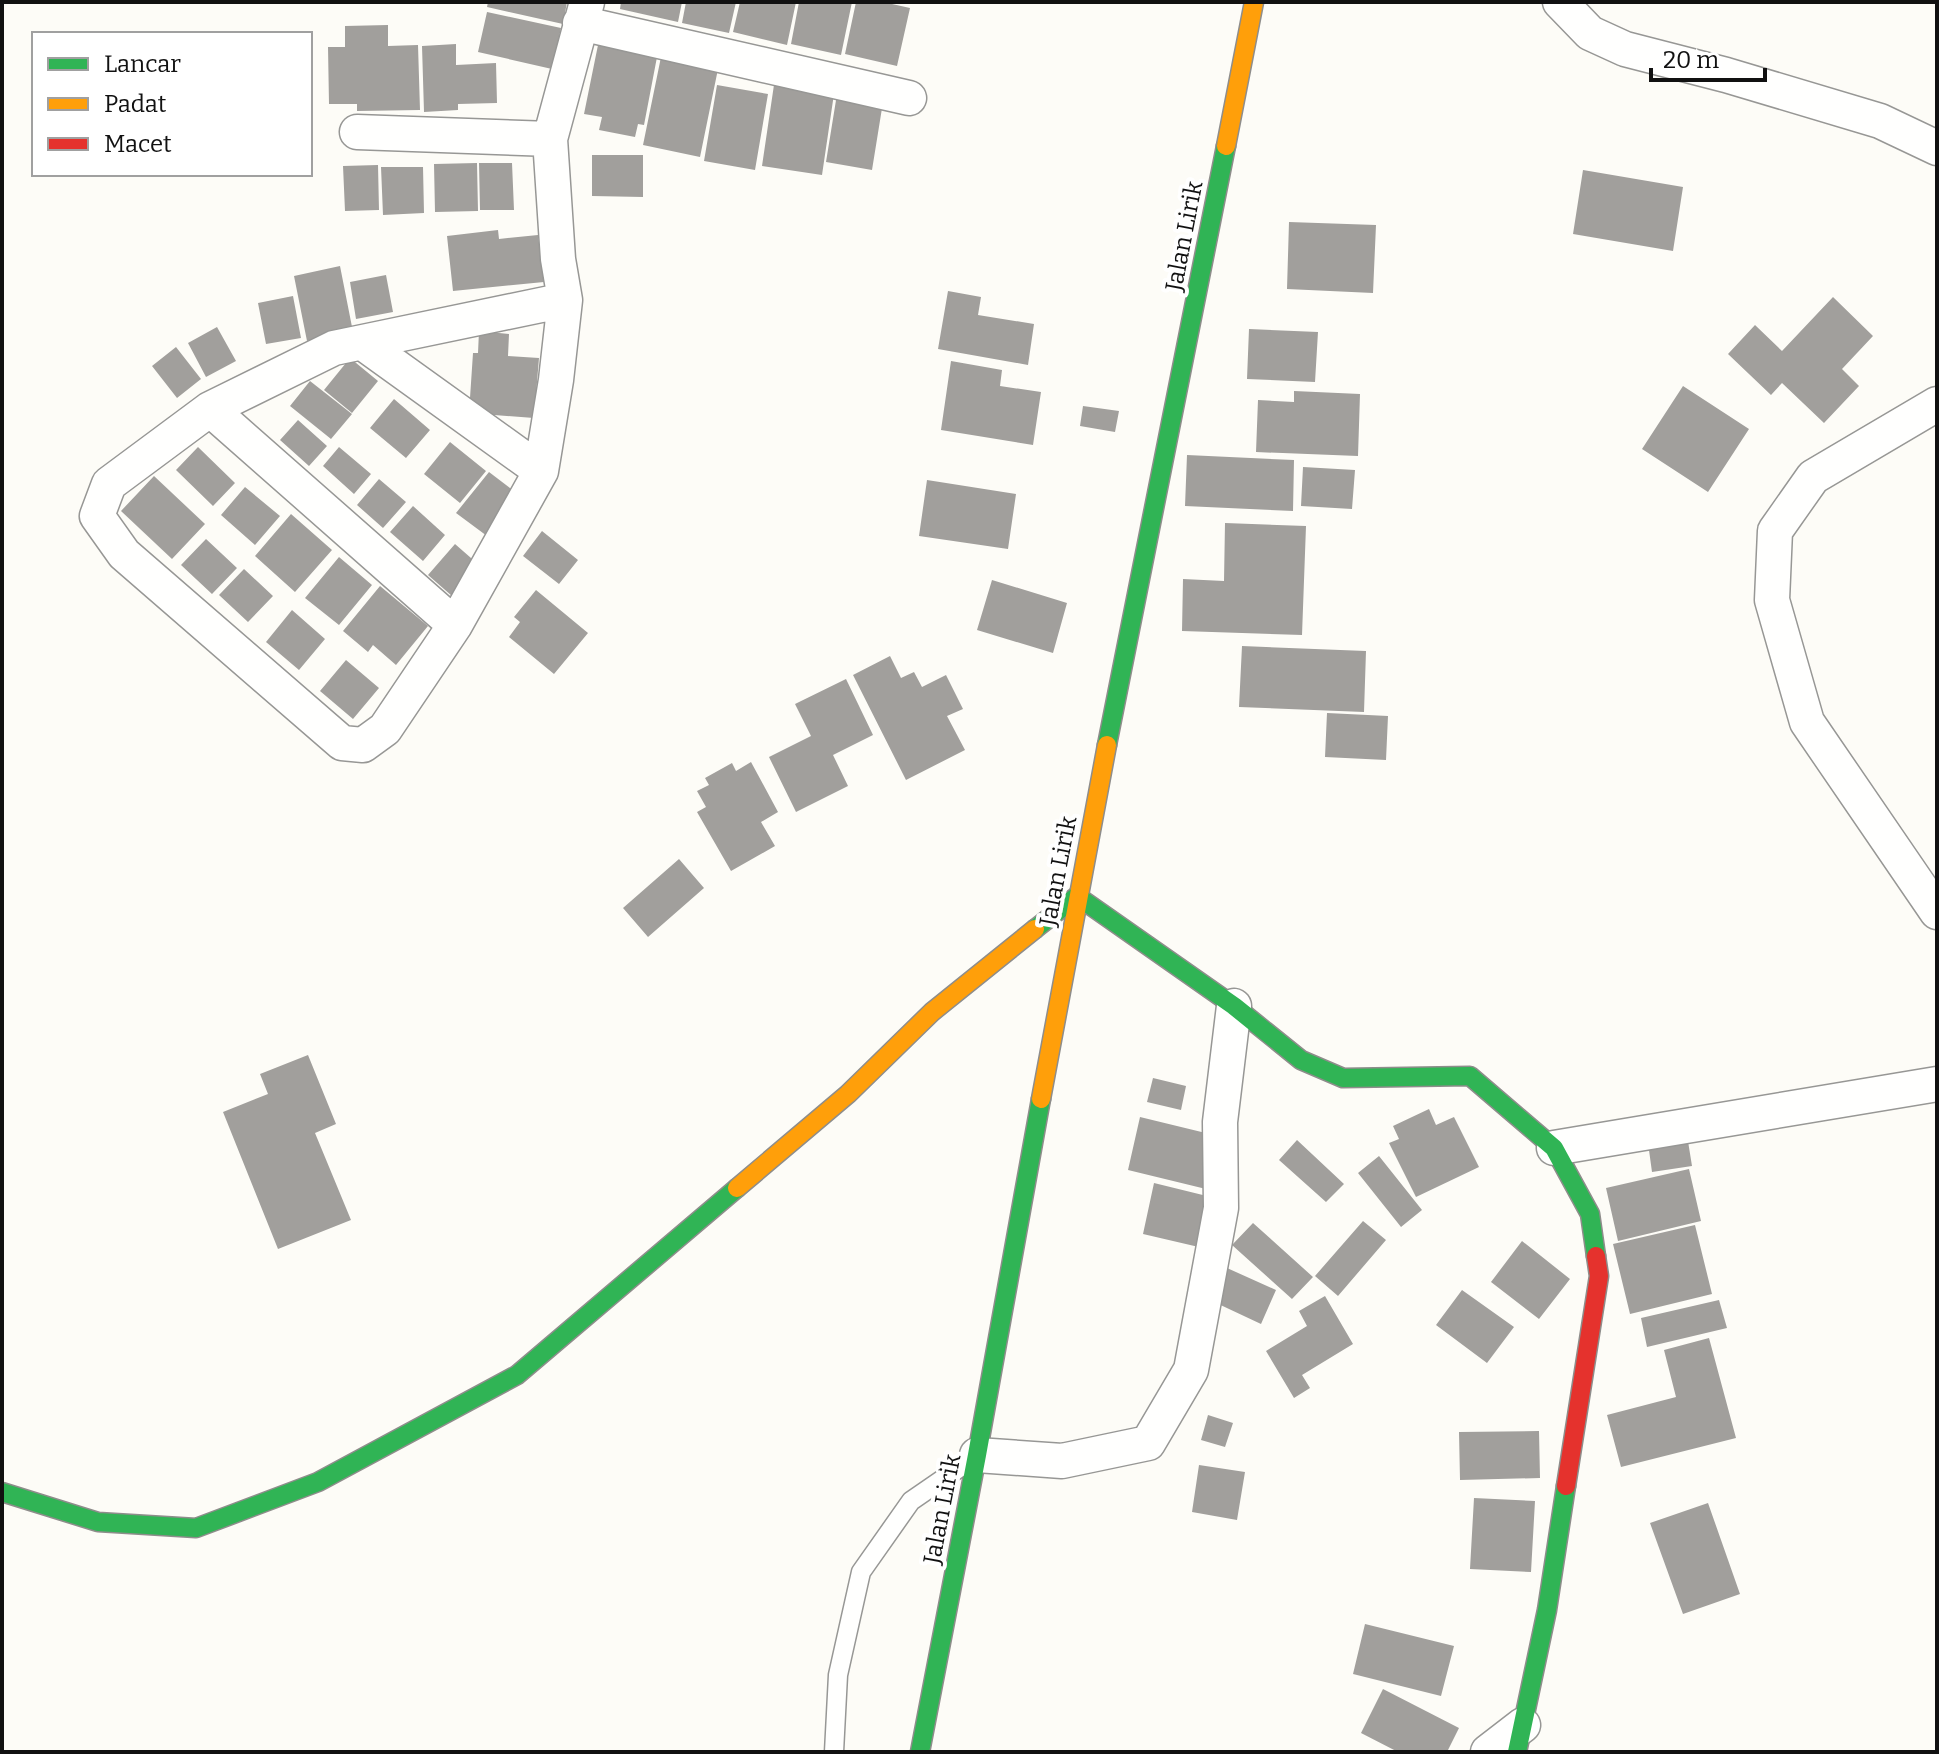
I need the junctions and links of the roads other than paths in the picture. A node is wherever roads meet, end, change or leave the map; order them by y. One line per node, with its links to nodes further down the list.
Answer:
1 (1254, 2): 14 (street, Jalan Lirik)
2 (1560, 2): 7 (street)
3 (584, 12): 4 (street); 6 (street)
4 (909, 98)
5 (357, 132): 6 (street)
6 (550, 139): 8 (street)
7 (1937, 148)
8 (565, 300): 9 (street); 12 (street)
9 (363, 343): 11 (street); 12 (street)
10 (1937, 404): 15 (street)
11 (210, 409): 13 (street); 13 (street)
12 (541, 471): 13 (street)
13 (455, 625)
14 (1077, 896): 16 (street); 19 (street, Jalan Lirik); 20 (street)
15 (1937, 912)
16 (1234, 1006): 18 (street); 19 (street)
17 (1937, 1084): 18 (street)
18 (1554, 1148): 21 (street)
19 (977, 1455): 22 (lane); 23 (street, Jalan Lirik)
20 (2, 1492)
21 (1520, 1738): 24 (street)
22 (834, 1752)
23 (920, 1752)
24 (1488, 1752)

